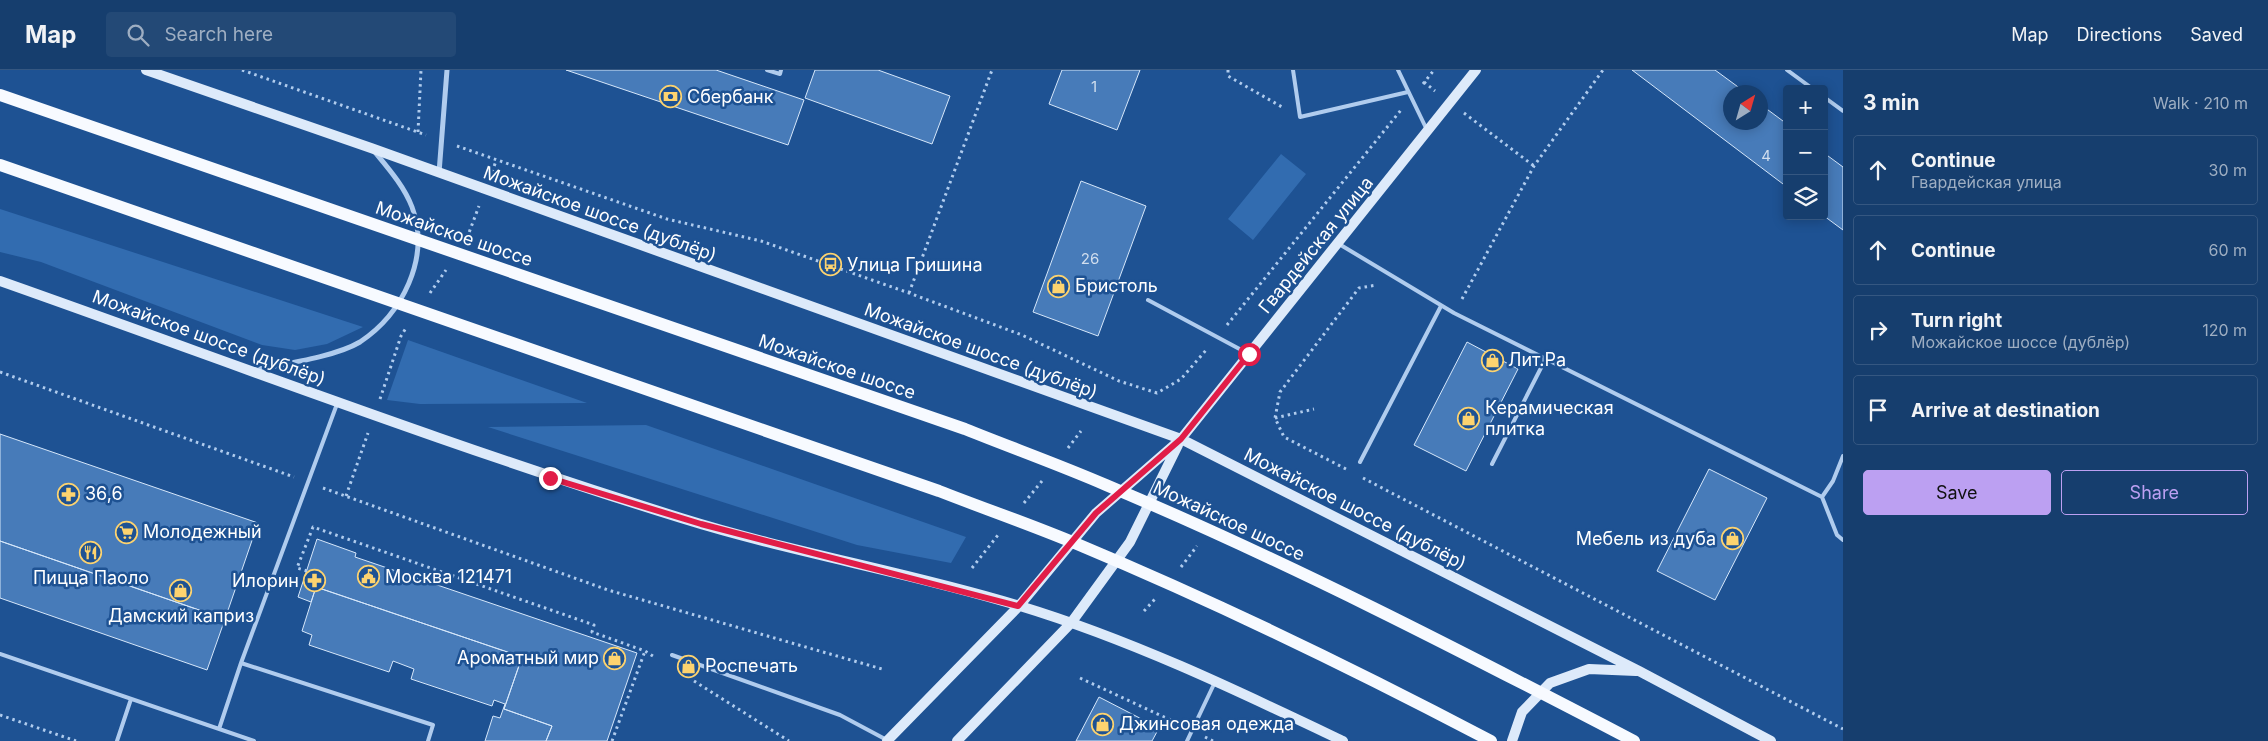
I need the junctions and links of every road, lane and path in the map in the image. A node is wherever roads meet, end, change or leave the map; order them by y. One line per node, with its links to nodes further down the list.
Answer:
1 (146, 70): 27 (main road, Можайское шоссе (дублёр))
2 (242, 70): 24 (path)
3 (421, 70): 24 (path)
4 (447, 70): 26 (street)
5 (767, 70): 6 (lane)
6 (781, 70)
7 (992, 70): 34 (path)
8 (1228, 70): 23 (path)
9 (1293, 70): 23 (lane)
10 (1398, 70): 17 (lane)
11 (1434, 70): 15 (path)
12 (1476, 70): 21 (main road, Гвардейская улица)
13 (1603, 70): 29 (path)
14 (1787, 70): 16 (lane)
15 (1424, 82): 19 (path); 21 (path)
16 (1808, 85)
17 (1408, 92): 19 (lane); 23 (lane)
18 (0, 94): 96 (main road, Можайское шоссе, bridge)
19 (1412, 98): 25 (lane); 38 (path)
20 (1828, 100): 22 (lane)
21 (1450, 103): 25 (main road, Гвардейская улица); 29 (path)
22 (1843, 111)
23 (1300, 117)
24 (418, 132): 26 (path)
25 (1428, 132): 31 (main road, Гвардейская улица)
26 (442, 140): 30 (street); 34 (path)
27 (371, 148): 30 (main road, Можайское шоссе (дублёр)); 41 (street)
28 (0, 165): 94 (main road, bridge)
29 (1534, 166): 37 (path)
30 (439, 173): 47 (main road, Можайское шоссе (дублёр))
31 (1339, 244): 36 (lane); 39 (main road, Гвардейская улица)
32 (0, 281): 41 (main road, Можайское шоссе (дублёр))
33 (1384, 284): 45 (path)
34 (909, 293): 38 (path)
35 (1148, 300): 38 (lane)
36 (1442, 306): 37 (lane); 50 (lane)
37 (1454, 313): 40 (lane)
38 (1217, 337): 39 (lane)
39 (1249, 354): 47 (main road, Гвардейская улица)
40 (1546, 360): 51 (lane); 56 (lane)
41 (253, 370): 43 (main road, Можайское шоссе (дублёр))
42 (0, 372): 53 (path)
43 (338, 402): 54 (lane); 65 (main road, Можайское шоссе (дублёр))
44 (1314, 409): 45 (path)
45 (1274, 418): 81 (path)
46 (1081, 431): 48 (path)
47 (1181, 439): 65 (main road); 67 (main road); 74 (main road, Можайское шоссе (дублёр))
48 (1063, 454)
49 (1843, 456): 56 (lane)
50 (1360, 462)
51 (1492, 464)
52 (1045, 477): 57 (path)
53 (295, 478): 54 (path); 55 (path)
54 (308, 482): 72 (lane); 73 (path)
55 (292, 487)
56 (1822, 496): 60 (lane)
57 (1020, 507)
58 (1002, 530): 61 (path)
59 (1204, 538): 62 (path)
60 (1843, 540)
61 (972, 568)
62 (1180, 568)
63 (306, 571): 68 (path)
64 (1156, 597): 66 (path)
65 (1018, 606): 67 (main road, Можайское шоссе (дублёр)); 89 (main road)
66 (1144, 612)
67 (1071, 623): 76 (main road, Можайское шоссе (дублёр)); 90 (main road)
68 (645, 651): 71 (path); 87 (path)
69 (0, 654): 78 (lane)
70 (672, 655): 89 (lane)
71 (661, 661)
72 (241, 663): 80 (lane); 86 (lane)
73 (882, 669)
74 (1640, 671): 95 (main road); 97 (main road, Можайское шоссе (дублёр))
75 (1080, 678): 82 (path)
76 (1216, 680): 82 (lane); 93 (main road, Можайское шоссе (дублёр))
77 (693, 681): 88 (path)
78 (131, 699): 80 (lane); 84 (lane)
79 (0, 715): 83 (path)
80 (219, 729): 85 (lane)
81 (1843, 729)
82 (1192, 731): 91 (lane); 92 (path)
83 (76, 741)
84 (117, 741)
85 (254, 741)
86 (428, 741)
87 (612, 741)
88 (790, 741)
89 (887, 741)
90 (957, 741)
91 (1187, 741)
92 (1213, 741)
93 (1343, 741)
94 (1491, 741)
95 (1512, 741)
96 (1634, 741)
97 (1771, 741)

